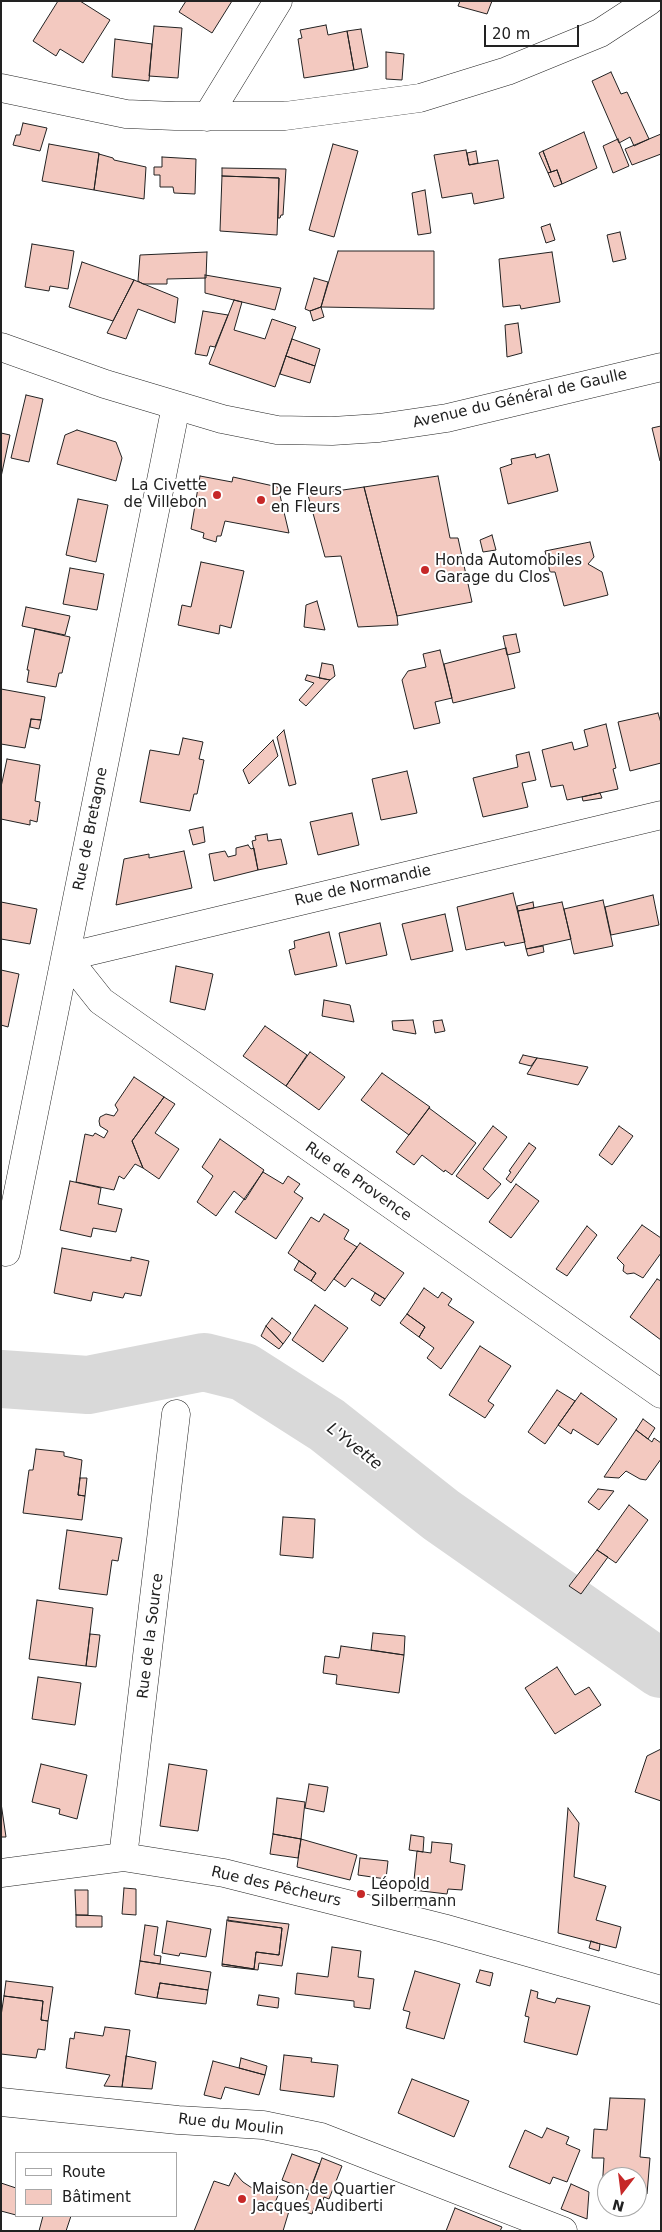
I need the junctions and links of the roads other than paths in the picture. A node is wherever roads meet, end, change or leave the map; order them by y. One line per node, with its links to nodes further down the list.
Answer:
1 (278, 1): 4 (street)
2 (649, 1): 4 (street)
3 (1, 88): 4 (street)
4 (206, 117)
5 (1, 346): 7 (street, Avenue du Général de Gaulle)
6 (661, 367): 7 (street, Avenue du Général de Gaulle)
7 (176, 406): 9 (street, Rue de Bretagne)
8 (661, 816): 9 (street, Rue de Normandie)
9 (66, 957): 10 (street, Rue de Bretagne); 11 (street, Rue de Provence)
10 (6, 1252)
11 (661, 1394)
12 (176, 1414): 13 (street, Rue de la Source)
13 (124, 1857): 14 (street, Rue des Pêcheurs); 15 (street, Rue des Pêcheurs)
14 (1, 1873)
15 (661, 1990)
16 (1, 2102): 17 (street, Rue du Moulin)
17 (563, 2231)

